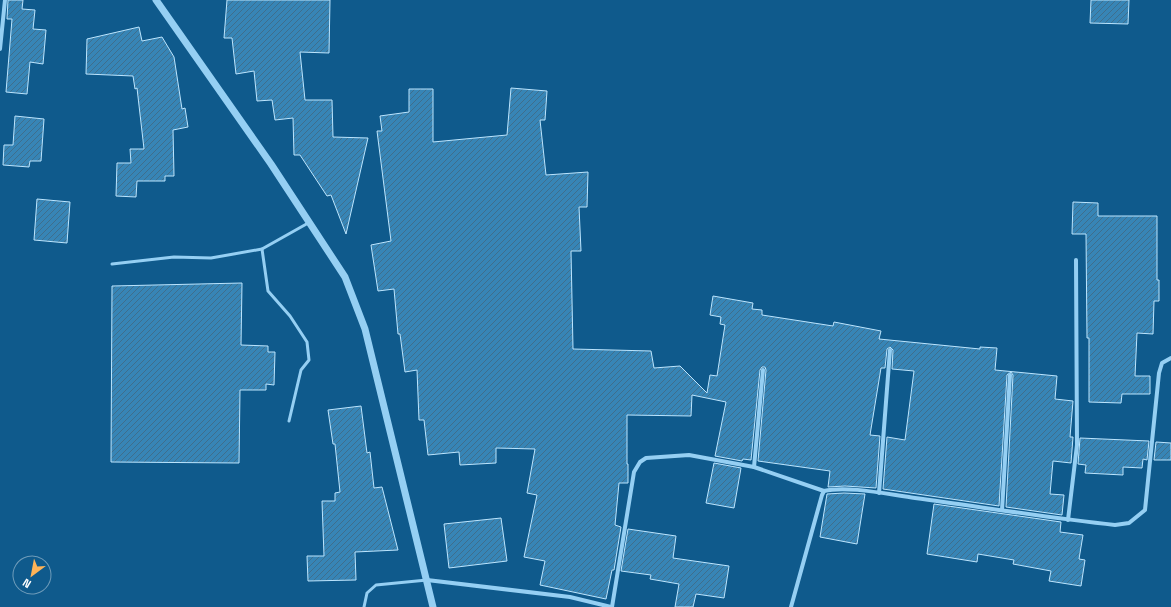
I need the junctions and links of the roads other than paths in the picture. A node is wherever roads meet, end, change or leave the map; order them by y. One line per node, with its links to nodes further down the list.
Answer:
1 (5, 0): 3 (street)
2 (156, 0): 4 (street)
3 (0, 49)
4 (310, 222): 5 (lane); 18 (street)
5 (262, 248): 7 (lane); 12 (lane)
6 (1076, 260): 17 (street)
7 (112, 264)
8 (890, 350): 15 (street)
9 (1171, 358): 17 (street)
10 (763, 370): 13 (street)
11 (1010, 375): 16 (street)
12 (289, 421)
13 (754, 467): 14 (street); 21 (street)
14 (824, 491): 15 (street); 22 (street)
15 (879, 493): 16 (street)
16 (1002, 510): 17 (street)
17 (1068, 520)
18 (427, 580): 19 (lane); 20 (street); 21 (street)
19 (364, 607)
20 (433, 607)
21 (611, 607)
22 (791, 607)

